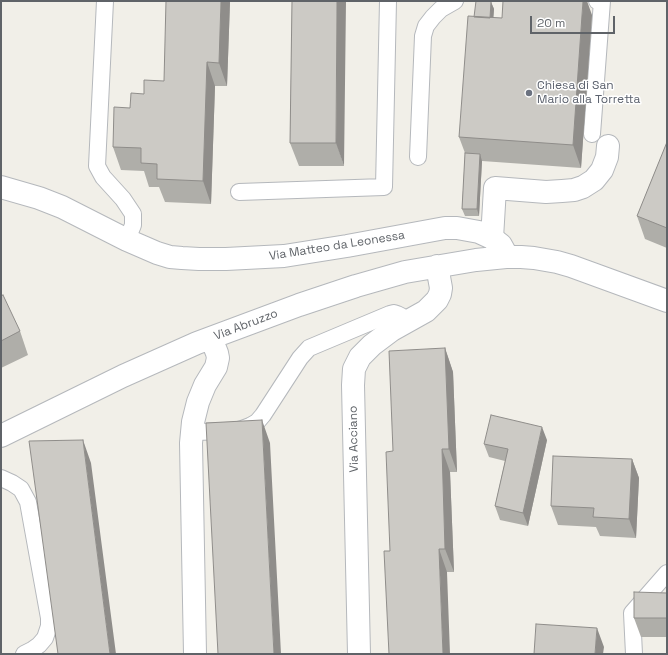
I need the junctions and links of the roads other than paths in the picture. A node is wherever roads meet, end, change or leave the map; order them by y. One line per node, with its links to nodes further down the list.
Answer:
1 (104, 1): 10 (lane)
2 (388, 1): 8 (lane)
3 (455, 1): 6 (lane)
4 (597, 1): 5 (lane)
5 (600, 140): 9 (street)
6 (418, 157)
7 (1, 187): 10 (street, Via Matteo da Leonessa)
8 (239, 192)
9 (492, 238): 10 (street, Via Matteo da Leonessa); 11 (street, Via Matteo da Leonessa)
10 (127, 240)
11 (506, 257): 12 (street, Via Abruzzo); 13 (street)
12 (437, 266): 14 (street, Via Acciano); 15 (street, Via Abruzzo)
13 (667, 301)
14 (405, 323): 16 (lane); 22 (street, Via Acciano)
15 (211, 338): 16 (street); 17 (street, Via Abruzzo)
16 (192, 432): 21 (street)
17 (1, 436)
18 (1, 478): 20 (lane)
19 (667, 573): 23 (lane)
20 (24, 654)
21 (195, 654)
22 (359, 654)
23 (634, 654)

